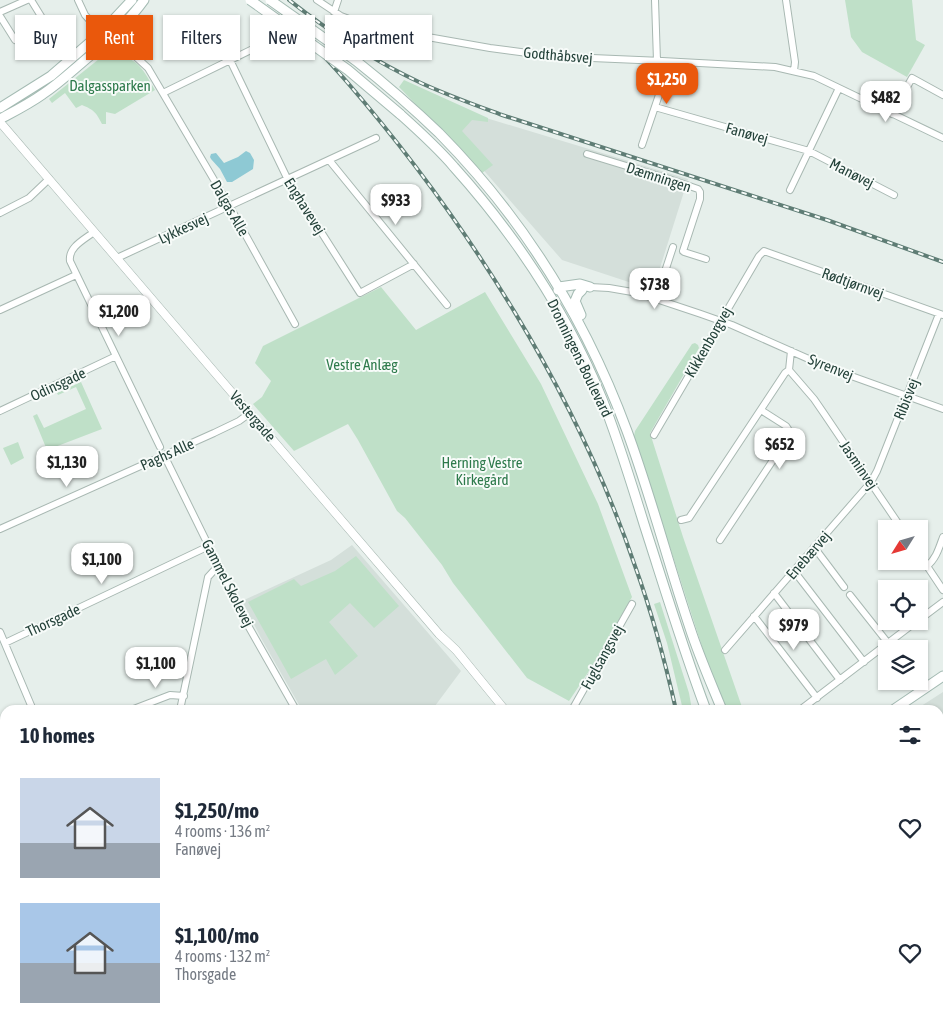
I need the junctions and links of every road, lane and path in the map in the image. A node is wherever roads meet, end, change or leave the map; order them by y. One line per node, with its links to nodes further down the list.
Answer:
1 (29, 0): 12 (street); 13 (street)
2 (78, 0): 16 (street, Dalgas Alle)
3 (132, 0): 14 (main road)
4 (144, 0): 15 (main road)
5 (250, 0): 45 (main road, Dronningens Boulevard, bridge)
6 (270, 0): 52 (main road, Dronningens Boulevard, bridge)
7 (317, 0): 11 (street, Godthåbsvej)
8 (338, 0): 11 (street)
9 (655, 0): 22 (street)
10 (786, 0): 23 (street)
11 (334, 12): 22 (street, Godthåbsvej)
12 (0, 14): 17 (street)
13 (39, 15)
14 (118, 15)
15 (132, 15)
16 (86, 16)
17 (15, 40)
18 (86, 46): 28 (main road)
19 (86, 59): 30 (main road)
20 (140, 60): 25 (street, Dalgas Alle)
21 (230, 60): 25 (street); 38 (street, Enghavevej)
22 (660, 61): 23 (street, Godthåbsvej); 27 (street)
23 (794, 71): 24 (street, Godthåbsvej)
24 (839, 88): 29 (street, Godthåbsvej); 34 (street)
25 (163, 93): 41 (street, Dalgas Alle)
26 (943, 95): 29 (street)
27 (655, 107): 33 (street); 34 (street, Fanøvej)
28 (0, 108)
29 (892, 114): 32 (street, Godthåbsvej)
30 (0, 120): 37 (street, Vestergade)
31 (376, 138): 36 (street, Lykkesvej)
32 (943, 138)
33 (642, 146)
34 (809, 151): 39 (street); 40 (street, Manøvej)
35 (587, 154): 48 (street, Dæmningen)
36 (329, 160): 38 (street, Lykkesvej); 49 (street)
37 (49, 179): 42 (street); 43 (street, Vestergade)
38 (288, 180): 41 (street, Lykkesvej); 49 (street, Enghavevej)
39 (790, 190)
40 (894, 195)
41 (230, 207): 47 (street, Lykkesvej); 58 (street, Dalgas Alle)
42 (0, 214)
43 (94, 232): 47 (street, Vestergade); 50 (street)
44 (673, 247): 53 (street)
45 (520, 250): 52 (main road); 64 (main road, Dronningens Boulevard)
46 (764, 251): 56 (street, Rødtjørnvej); 57 (street, Kikkenborgvej)
47 (118, 258): 68 (street, Vestergade)
48 (706, 259)
49 (414, 264): 54 (street)
50 (76, 274): 55 (street); 61 (street)
51 (586, 288): 52 (main road); 53 (street); 59 (main road)
52 (560, 291): 59 (main road, Dronningens Boulevard); 64 (main road)
53 (656, 299): 57 (street)
54 (447, 305)
55 (0, 310)
56 (941, 315): 63 (street, Ribisvej)
57 (721, 321): 60 (street, Syrenvej); 69 (street, Kikkenborgvej)
58 (295, 324)
59 (586, 336): 111 (main road, Dronningens Boulevard)
60 (791, 351): 62 (street); 63 (street, Syrenvej)
61 (116, 356): 67 (street, Odinsgade); 70 (street)
62 (789, 370): 66 (street); 72 (street, Jasminvej)
63 (907, 396): 65 (street, Syrenvej); 72 (street, Ribisvej)
64 (601, 398): 110 (main road, Dronningens Boulevard)
65 (943, 409)
66 (761, 410): 73 (street); 77 (street)
67 (0, 411)
68 (250, 413): 71 (street, Paghs Alle); 108 (street, Vestergade)
69 (654, 435)
70 (160, 447)
71 (164, 454): 75 (street, Paghs Alle); 78 (street, Gammel Skolevej)
72 (871, 482): 74 (street, Jasminvej); 79 (street, Enebærvej)
73 (681, 520)
74 (896, 520)
75 (0, 529)
76 (943, 537): 80 (street)
77 (720, 540)
78 (209, 546): 81 (street, Gammel Skolevej); 96 (street, Thorsgade)
79 (814, 547): 83 (street, Enebærvej); 84 (street)
80 (928, 565)
81 (219, 566): 102 (street); 107 (street, Gammel Skolevej)
82 (928, 568): 85 (street)
83 (794, 571): 86 (street, Enebærvej); 99 (street)
84 (844, 587)
85 (943, 590)
86 (774, 594): 91 (street, Enebærvej); 101 (street)
87 (850, 595): 94 (street)
88 (943, 602): 90 (street)
89 (632, 604): 109 (street, Fuglsangsvej)
90 (928, 613)
91 (754, 616): 97 (street, Enebærvej); 103 (street)
92 (906, 630): 95 (street)
93 (0, 632): 96 (street)
94 (886, 640)
95 (892, 640)
96 (5, 643): 104 (street)
97 (725, 650)
98 (878, 651): 99 (street)
99 (864, 662): 101 (street)
100 (943, 676): 113 (main road)
101 (840, 680): 103 (street)
102 (184, 696): 105 (street); 106 (street)
103 (816, 698): 112 (street)
104 (31, 705)
105 (144, 705)
106 (181, 705)
107 (293, 705)
108 (501, 705)
109 (575, 705)
110 (704, 705)
111 (720, 705)
112 (807, 705)
113 (900, 705)

